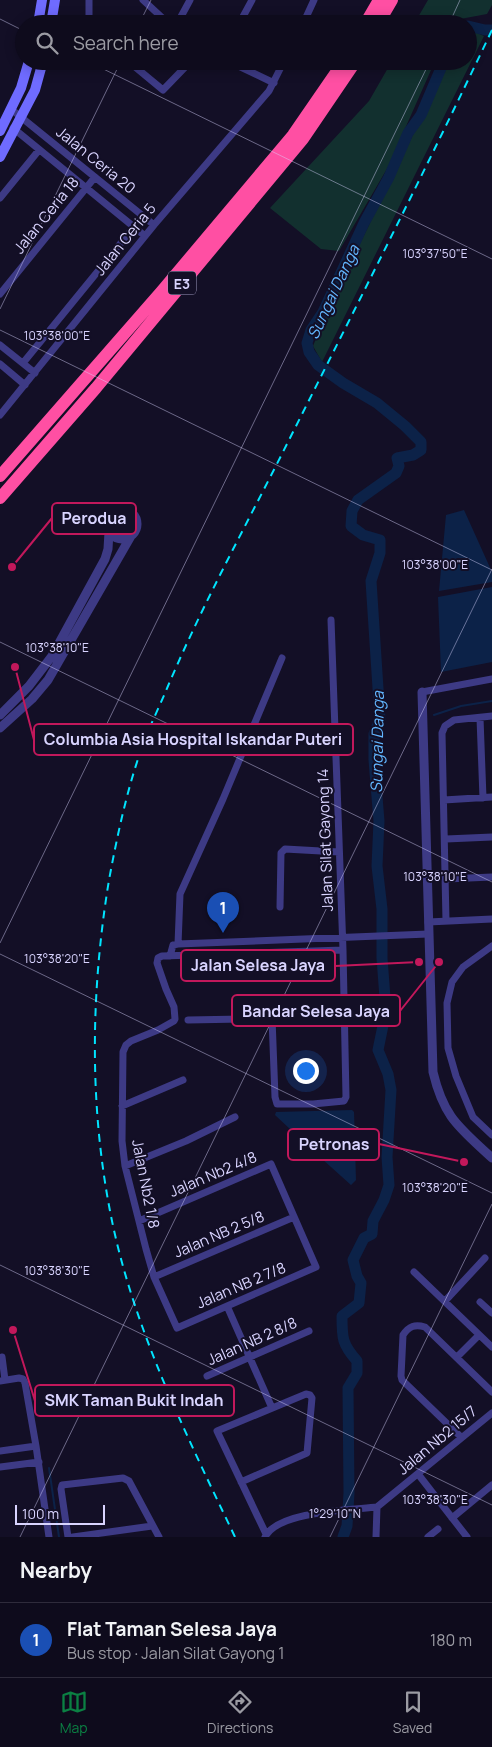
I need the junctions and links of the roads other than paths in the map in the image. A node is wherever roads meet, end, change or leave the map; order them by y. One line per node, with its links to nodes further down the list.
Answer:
1 (42, 0): 10 (main road)
2 (55, 0): 11 (main road)
3 (89, 0): 12 (street)
4 (143, 0): 13 (street)
5 (190, 0): 14 (street)
6 (252, 0): 15 (street)
7 (314, 0): 16 (street)
8 (379, 0): 17 (highway)
9 (392, 0): 18 (highway)
10 (40, 15)
11 (52, 15)
12 (89, 15)
13 (159, 15)
14 (182, 15)
15 (244, 15)
16 (306, 15)
17 (370, 15)
18 (383, 15)
19 (26, 70): 28 (main road)
20 (41, 70): 29 (main road)
21 (139, 70): 22 (street)
22 (183, 70)
23 (247, 70): 27 (street)
24 (280, 70): 27 (street, Jalan Ceria 5)
25 (338, 70): 47 (highway, E3)
26 (350, 70): 48 (highway, E3)
27 (274, 83): 37 (street, Jalan Ceria 5)
28 (11, 109): 29 (street, Jalan Ceria 20); 30 (main road)
29 (21, 117): 31 (main road); 34 (street, Jalan Ceria 20)
30 (2, 126): 31 (street, Jalan Ceria 20)
31 (14, 130): 32 (street, Jalan Ceria 20); 33 (main road)
32 (39, 150): 35 (street, Jalan Ceria 20); 36 (street)
33 (0, 157)
34 (95, 177): 35 (street, Jalan Ceria 18); 37 (street, Jalan Ceria 20)
35 (86, 188): 38 (street, Jalan Ceria 20); 40 (street, Jalan Ceria 18)
36 (0, 198)
37 (154, 225): 39 (street, Jalan Ceria 5)
38 (134, 227): 39 (street, Jalan Ceria 20); 42 (street)
39 (145, 236): 44 (street, Jalan Ceria 5)
40 (0, 294)
41 (0, 344): 42 (street)
42 (23, 363): 44 (street)
43 (0, 364): 45 (street)
44 (35, 373): 45 (street, Jalan Ceria 5)
45 (26, 385): 46 (street, Jalan Ceria 5)
46 (0, 415)
47 (0, 476)
48 (0, 498)
49 (109, 532): 50 (street); 50 (street); 55 (street)
50 (131, 536): 58 (street)
51 (331, 620): 64 (street, Jalan Silat Gayong 14)
52 (282, 658): 73 (street)
53 (492, 679): 54 (street)
54 (422, 692): 70 (street)
55 (0, 715)
56 (492, 716): 57 (street)
57 (480, 718): 60 (street); 61 (street)
58 (0, 728)
59 (492, 797): 60 (street)
60 (483, 798): 61 (street)
61 (444, 800): 63 (street)
62 (492, 837): 63 (street)
63 (446, 839): 66 (street)
64 (339, 852): 67 (street); 72 (street, Jalan Silat Gayong 14)
65 (492, 877): 66 (street)
66 (446, 879): 69 (street)
67 (280, 907)
68 (492, 919): 69 (street)
69 (446, 921): 70 (street)
70 (428, 922): 71 (street)
71 (428, 934): 72 (street); 84 (street)
72 (343, 938): 73 (street); 75 (street, Jalan Silat Gayong 14)
73 (178, 944): 76 (street)
74 (492, 946): 83 (street)
75 (343, 950): 76 (street); 77 (street, Jalan Silat Gayong 14)
76 (170, 956): 81 (street, Jalan Nb2 1/8)
77 (343, 1017): 78 (street); 78 (street, Jalan Silat Gayong 14)
78 (272, 1018): 79 (street)
79 (188, 1020)
80 (183, 1080): 81 (street)
81 (122, 1106): 85 (street, Jalan Nb2 1/8)
82 (235, 1117): 85 (street)
83 (492, 1135)
84 (492, 1158)
85 (125, 1166): 87 (street, Jalan Nb2 1/8)
86 (294, 1217): 87 (street, Jalan Nb2 4/8); 90 (street, Jalan NB 2 5/8); 93 (street, Jalan NB 2 7/8)
87 (139, 1221): 90 (street, Jalan Nb2 1/8)
88 (485, 1258): 91 (street)
89 (414, 1272): 91 (street)
90 (154, 1277): 95 (street, Jalan Nb2 1/8)
91 (445, 1302): 97 (street)
92 (480, 1302): 94 (street)
93 (227, 1306): 95 (street, Jalan NB 2 7/8); 101 (street)
94 (492, 1313)
95 (177, 1328)
96 (309, 1331): 101 (street, Jalan NB 2 8/8)
97 (479, 1335): 98 (street); 100 (street)
98 (492, 1347)
99 (2, 1357): 103 (street)
100 (457, 1357): 104 (street); 107 (street)
101 (250, 1358): 102 (street, Jalan NB 2 8/8); 105 (street)
102 (207, 1376)
103 (3, 1381): 108 (street)
104 (492, 1392)
105 (272, 1408): 113 (street); 113 (street)
106 (492, 1413): 107 (street, Jalan Nb2 15/7)
107 (461, 1437): 112 (street, Jalan Nb2 15/7)
108 (36, 1446): 109 (street); 110 (street)
109 (0, 1451)
110 (38, 1462): 111 (street); 121 (street)
111 (0, 1467)
112 (418, 1474): 115 (street, Jalan Nb2 15/7); 116 (street)
113 (241, 1482): 120 (street)
114 (492, 1485): 116 (street)
115 (377, 1507): 120 (street); 125 (street)
116 (452, 1518): 127 (street)
117 (152, 1526): 119 (street); 122 (street); 124 (street)
118 (438, 1529): 126 (street)
119 (108, 1534): 123 (street)
120 (265, 1536)
121 (49, 1537)
122 (68, 1537)
123 (73, 1537)
124 (159, 1537)
125 (376, 1537)
126 (428, 1537)
127 (467, 1537)

